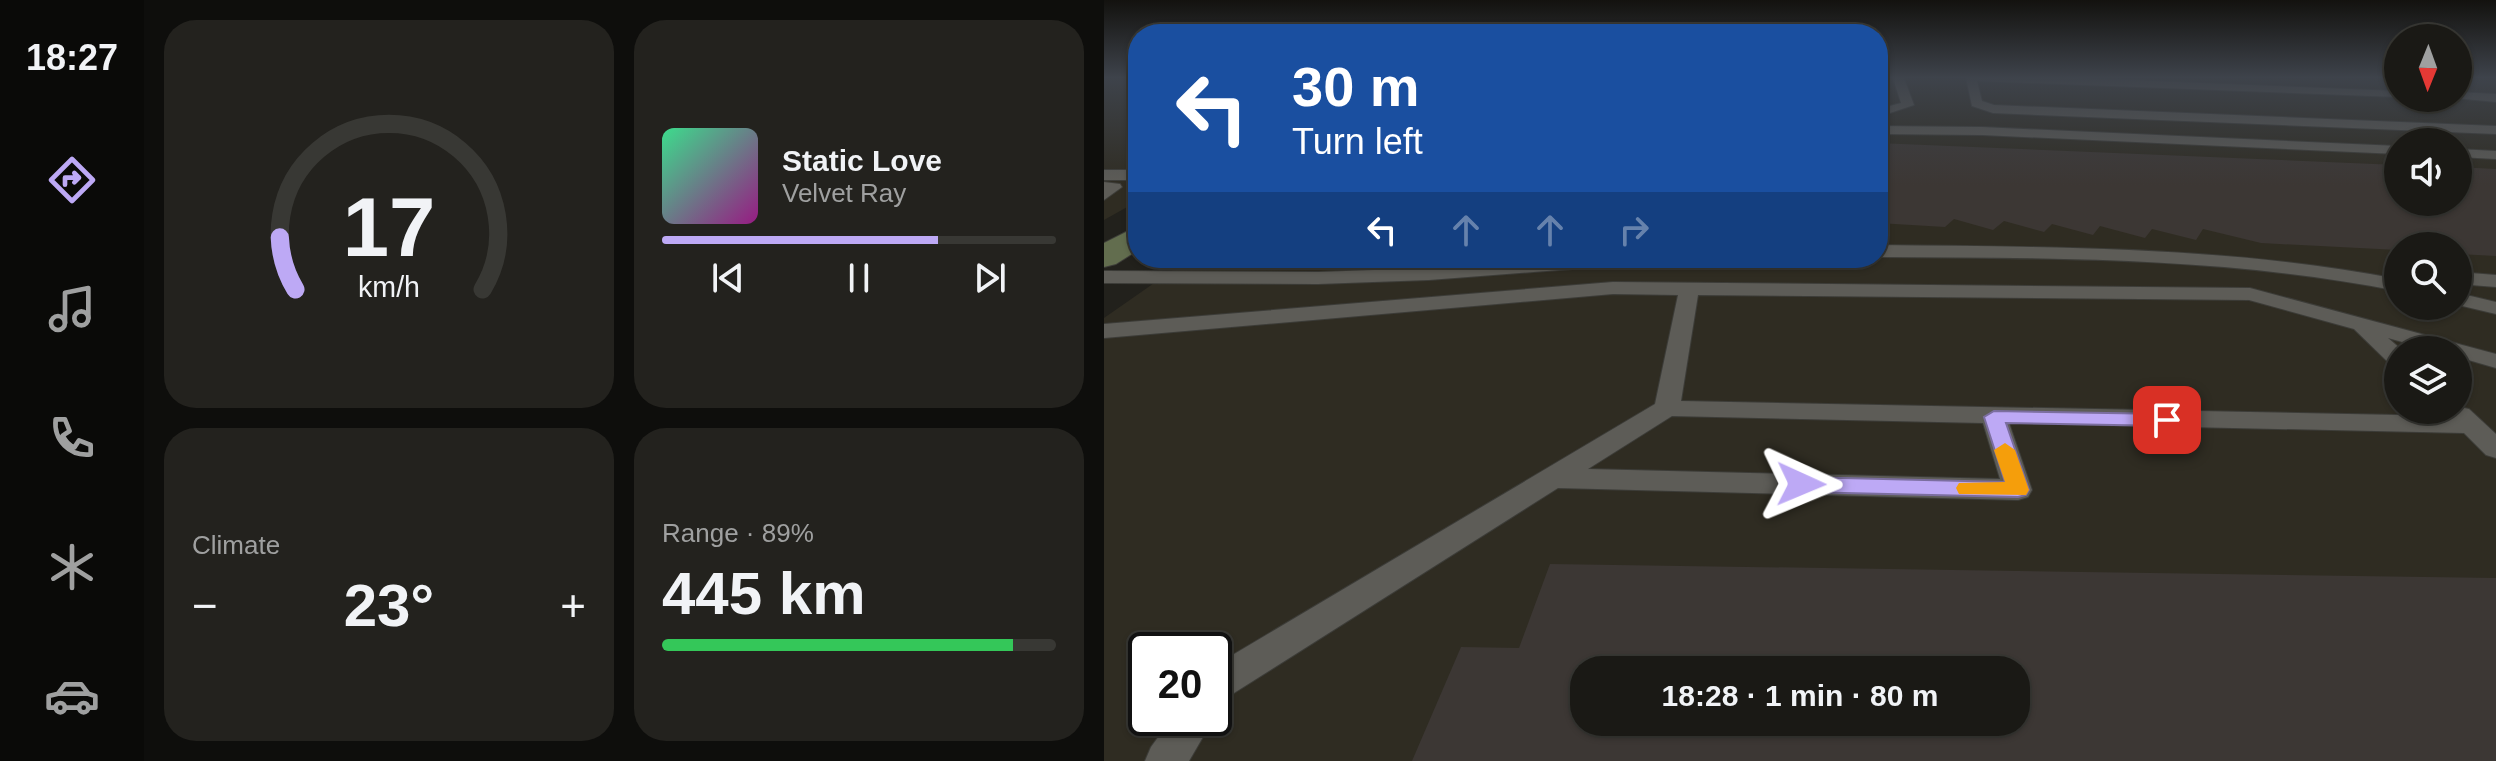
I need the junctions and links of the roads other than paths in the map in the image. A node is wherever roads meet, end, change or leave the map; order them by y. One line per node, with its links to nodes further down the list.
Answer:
1 (2101, 114): 3 (lane)
2 (1888, 130): 4 (lane)
3 (2496, 130)
4 (2384, 149)
5 (2472, 154): 6 (lane)
6 (2496, 155)
7 (1128, 176): 8 (lane)
8 (1105, 179): 9 (lane)
9 (1104, 195)
10 (1128, 242): 12 (street)
11 (1888, 251): 16 (lane)
12 (1104, 257)
13 (1504, 268): 15 (lane)
14 (2384, 276): 16 (lane)
15 (1104, 277)
16 (2362, 277): 19 (lane)
17 (2472, 279): 18 (lane)
18 (2496, 281)
19 (2384, 282)
20 (1689, 288): 23 (lane); 24 (lane); 29 (lane)
21 (2472, 302): 22 (lane)
22 (2496, 308)
23 (2360, 324): 25 (lane); 26 (lane)
24 (1104, 331)
25 (2405, 336)
26 (2384, 346)
27 (2472, 354): 28 (lane)
28 (2496, 361)
29 (1667, 408): 30 (lane); 34 (lane)
30 (1994, 417): 31 (lane); 34 (lane)
31 (2384, 417)
32 (2469, 424): 33 (lane)
33 (2496, 449)
34 (1553, 478): 35 (lane)
35 (1232, 674)
36 (1182, 736): 37 (lane)
37 (1165, 761)

